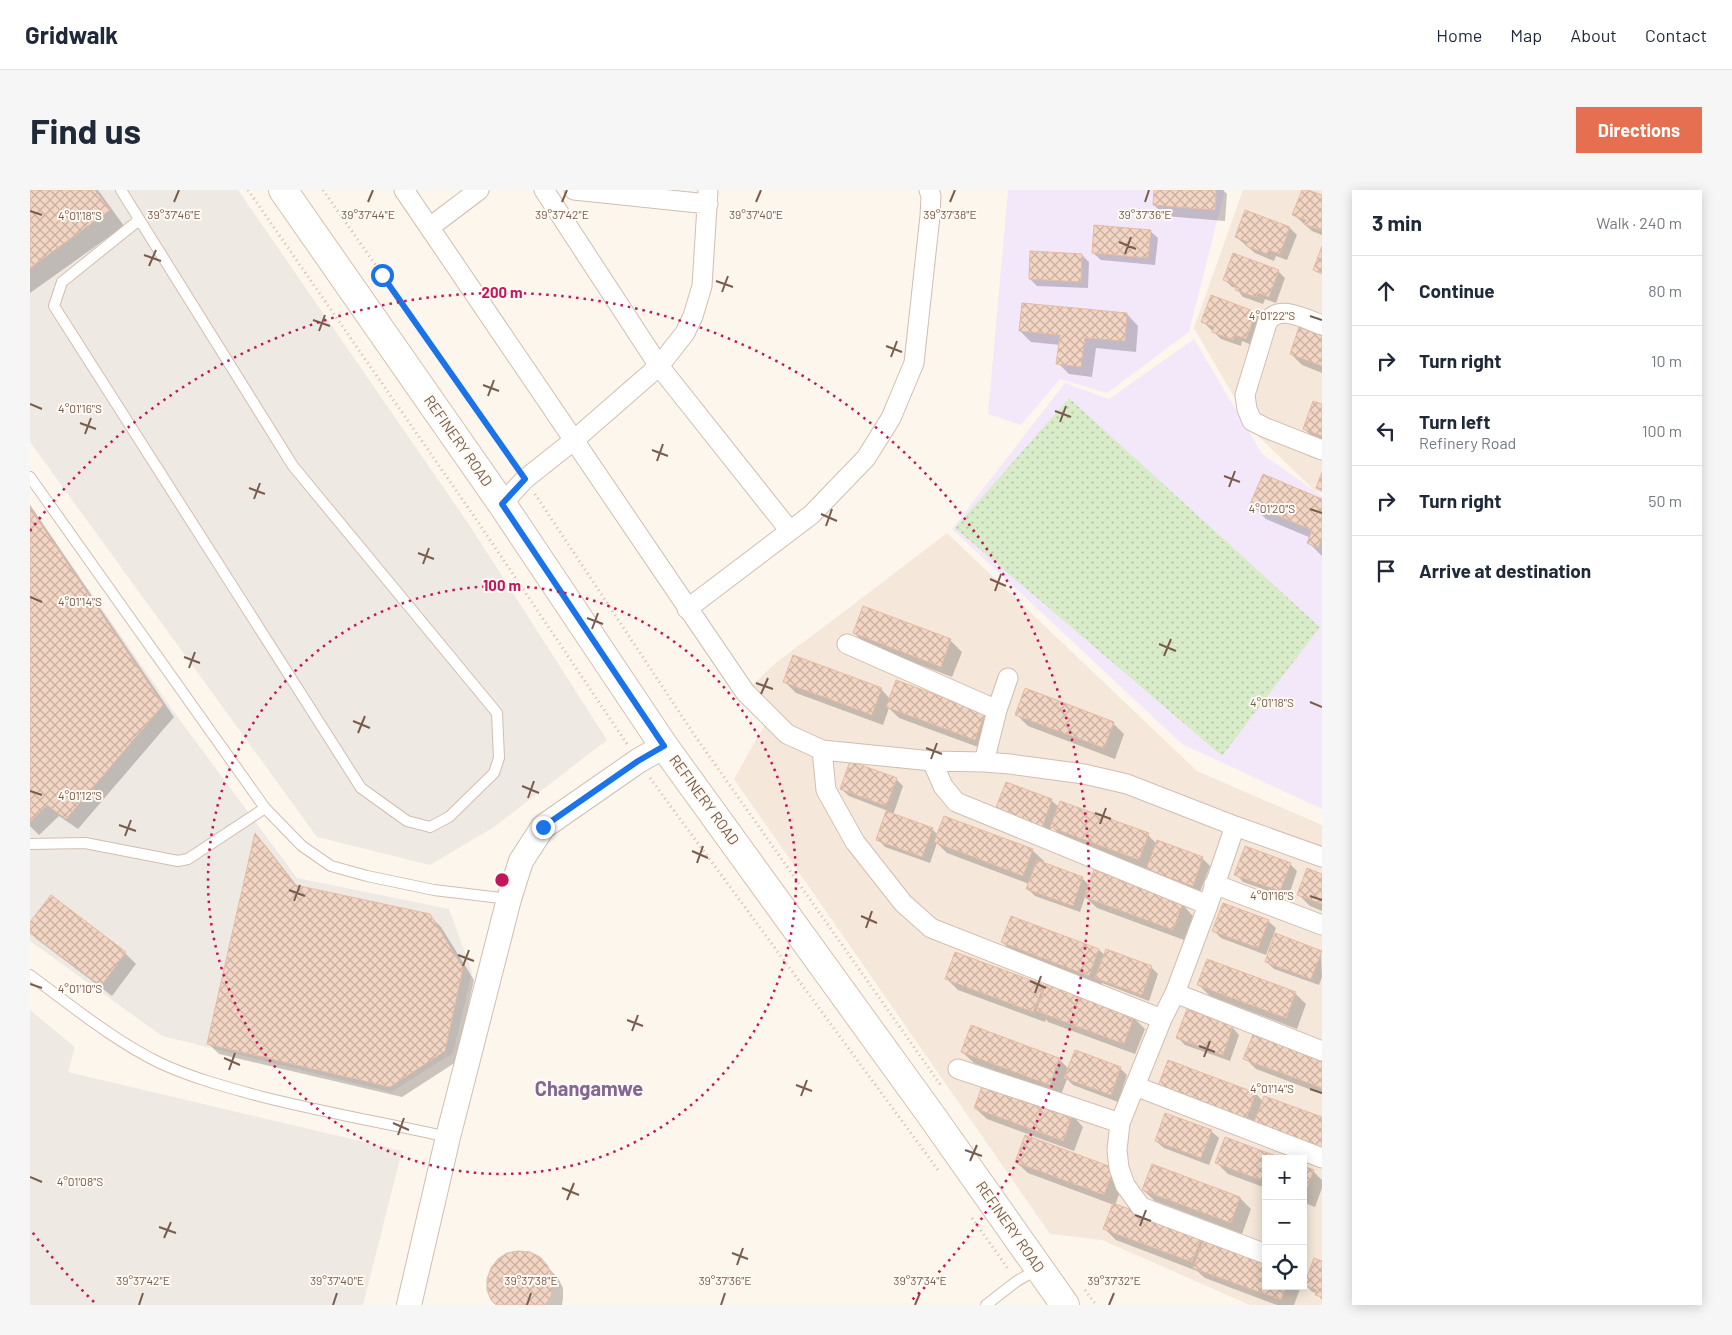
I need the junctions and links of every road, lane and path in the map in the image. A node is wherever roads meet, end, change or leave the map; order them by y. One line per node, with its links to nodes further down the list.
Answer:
1 (121, 190): 10 (lane)
2 (283, 190): 18 (main road, REFINERY ROAD)
3 (324, 190): 17 (path)
4 (404, 190): 11 (street)
5 (479, 190): 11 (street)
6 (544, 190): 13 (street)
7 (574, 190): 9 (street)
8 (929, 190): 19 (street)
9 (708, 197): 13 (street)
10 (139, 220): 10 (lane)
11 (430, 227): 14 (street)
12 (1322, 325): 15 (street)
13 (659, 366): 14 (street); 19 (street)
14 (573, 441): 17 (street); 20 (street)
15 (1322, 450)
16 (30, 477): 28 (lane)
17 (525, 479): 18 (street); 42 (path)
18 (502, 504): 24 (main road, REFINERY ROAD)
19 (790, 532): 20 (street)
20 (687, 609): 25 (street)
21 (847, 644): 23 (street)
22 (1008, 678): 23 (street)
23 (997, 710): 27 (street)
24 (664, 746): 33 (street); 47 (main road, REFINERY ROAD)
25 (822, 750): 26 (street); 38 (street)
26 (932, 762): 27 (street); 34 (street)
27 (984, 762): 29 (street)
28 (265, 808): 30 (lane); 33 (lane)
29 (1235, 826): 31 (street); 32 (street)
30 (30, 844)
31 (1322, 858)
32 (1214, 884): 34 (street); 35 (street)
33 (509, 899): 44 (street)
34 (1208, 905): 37 (street)
35 (1322, 925)
36 (31, 979): 44 (lane)
37 (1175, 993): 38 (street); 39 (street)
38 (1162, 1019): 41 (street)
39 (1322, 1051)
40 (958, 1069): 43 (street)
41 (1135, 1086): 43 (street); 45 (street)
42 (944, 1089)
43 (1120, 1123): 46 (street)
44 (448, 1138): 49 (street)
45 (1322, 1158)
46 (1262, 1252)
47 (1039, 1268): 48 (main road, REFINERY ROAD); 50 (lane)
48 (1073, 1294): 51 (path)
49 (409, 1305)
50 (986, 1305)
51 (1096, 1305)

